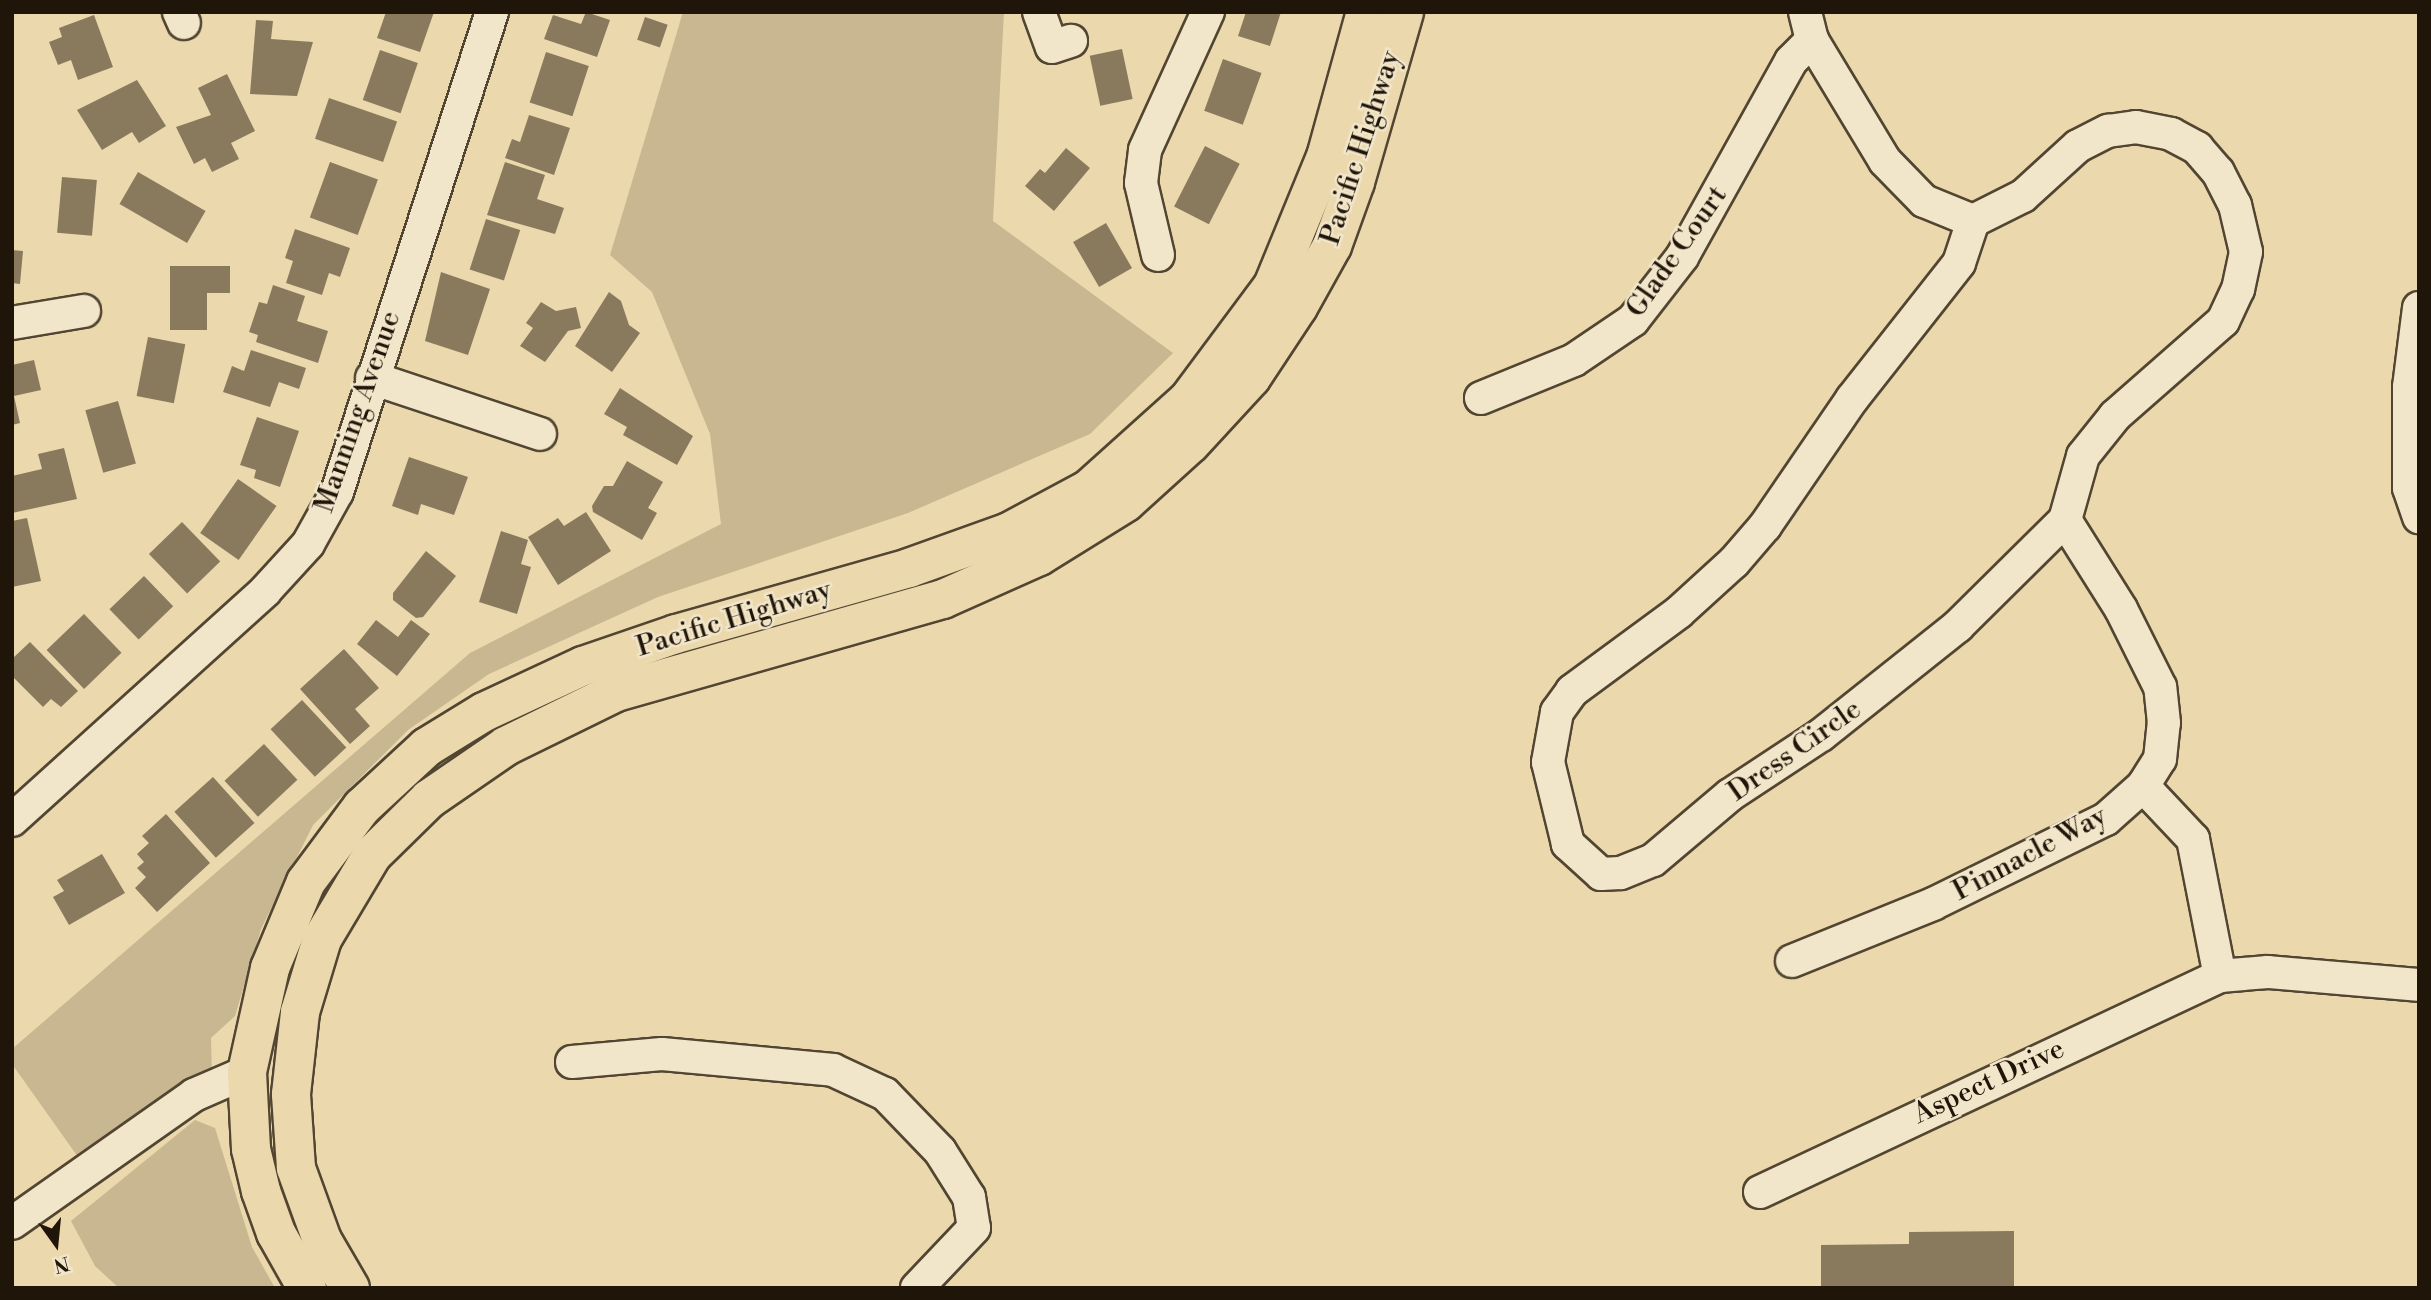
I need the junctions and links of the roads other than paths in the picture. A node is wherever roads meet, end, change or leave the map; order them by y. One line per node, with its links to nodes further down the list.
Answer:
1 (492, 12): 15 (street, Manning Avenue)
2 (1039, 12): 8 (street)
3 (1208, 12): 11 (street)
4 (1366, 12): 26 (highway, Pacific Highway)
5 (1404, 12): 9 (highway, Pacific Highway)
6 (1430, 12): 9 (highway)
7 (1809, 26): 10 (street); 16 (street, Glade Court)
8 (1071, 41)
9 (1392, 58): 30 (highway, Pacific Highway)
10 (1973, 221): 19 (street, Dress Circle); 19 (street, Dress Circle)
11 (1158, 255)
12 (2419, 309): 18 (street)
13 (84, 311): 14 (street)
14 (12, 323)
15 (372, 379): 17 (street); 21 (street, Manning Avenue)
16 (1480, 398)
17 (540, 434)
18 (2419, 517)
19 (2065, 520): 20 (street, Pinnacle Way)
20 (2143, 786): 22 (street, Pinnacle Way); 23 (street)
21 (12, 820)
22 (1792, 961)
23 (2220, 976): 24 (street); 27 (street, Aspect Drive)
24 (2419, 985)
25 (572, 1062): 31 (street)
26 (247, 1072): 28 (street); 29 (highway, Pacific Highway)
27 (1760, 1192)
28 (12, 1223)
29 (307, 1288)
30 (350, 1288)
31 (917, 1288)

